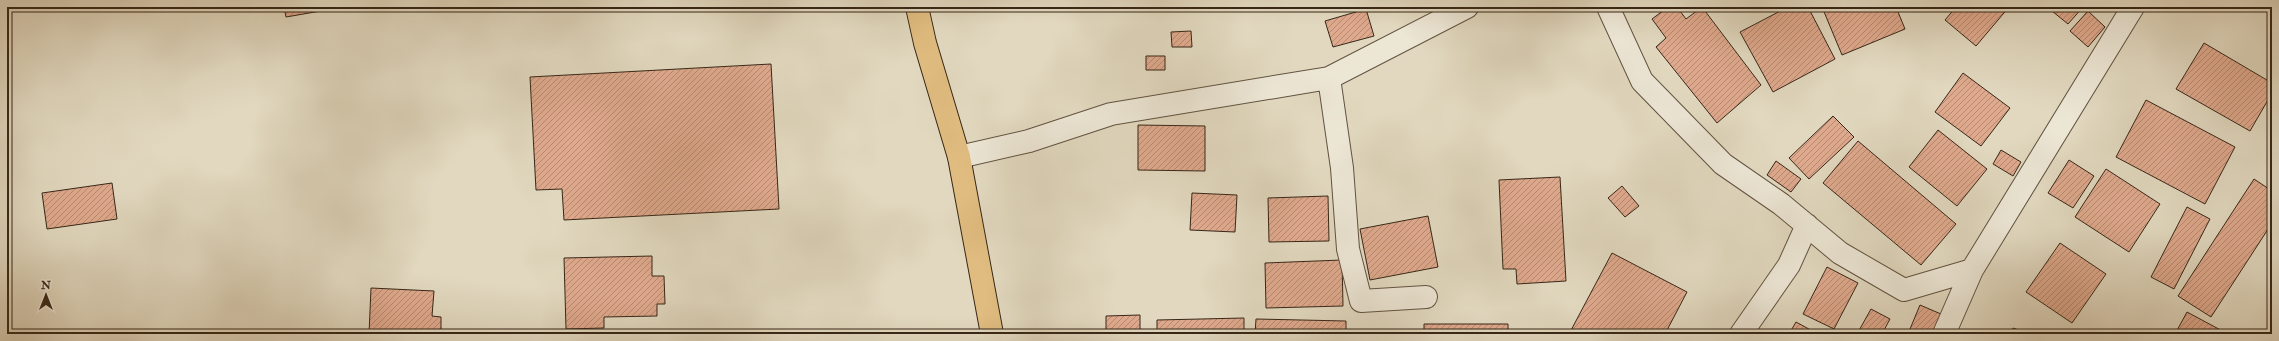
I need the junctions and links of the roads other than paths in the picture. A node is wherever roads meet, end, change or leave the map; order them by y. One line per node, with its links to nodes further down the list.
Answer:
1 (917, 7): 6 (main road)
2 (1466, 7): 5 (street)
3 (1608, 7): 7 (street)
4 (2133, 7): 8 (street)
5 (1329, 78): 6 (street); 9 (street)
6 (959, 158): 10 (main road)
7 (1807, 225): 8 (street); 11 (street)
8 (1972, 270): 12 (street)
9 (1426, 297)
10 (992, 334)
11 (1741, 334)
12 (1944, 334)

